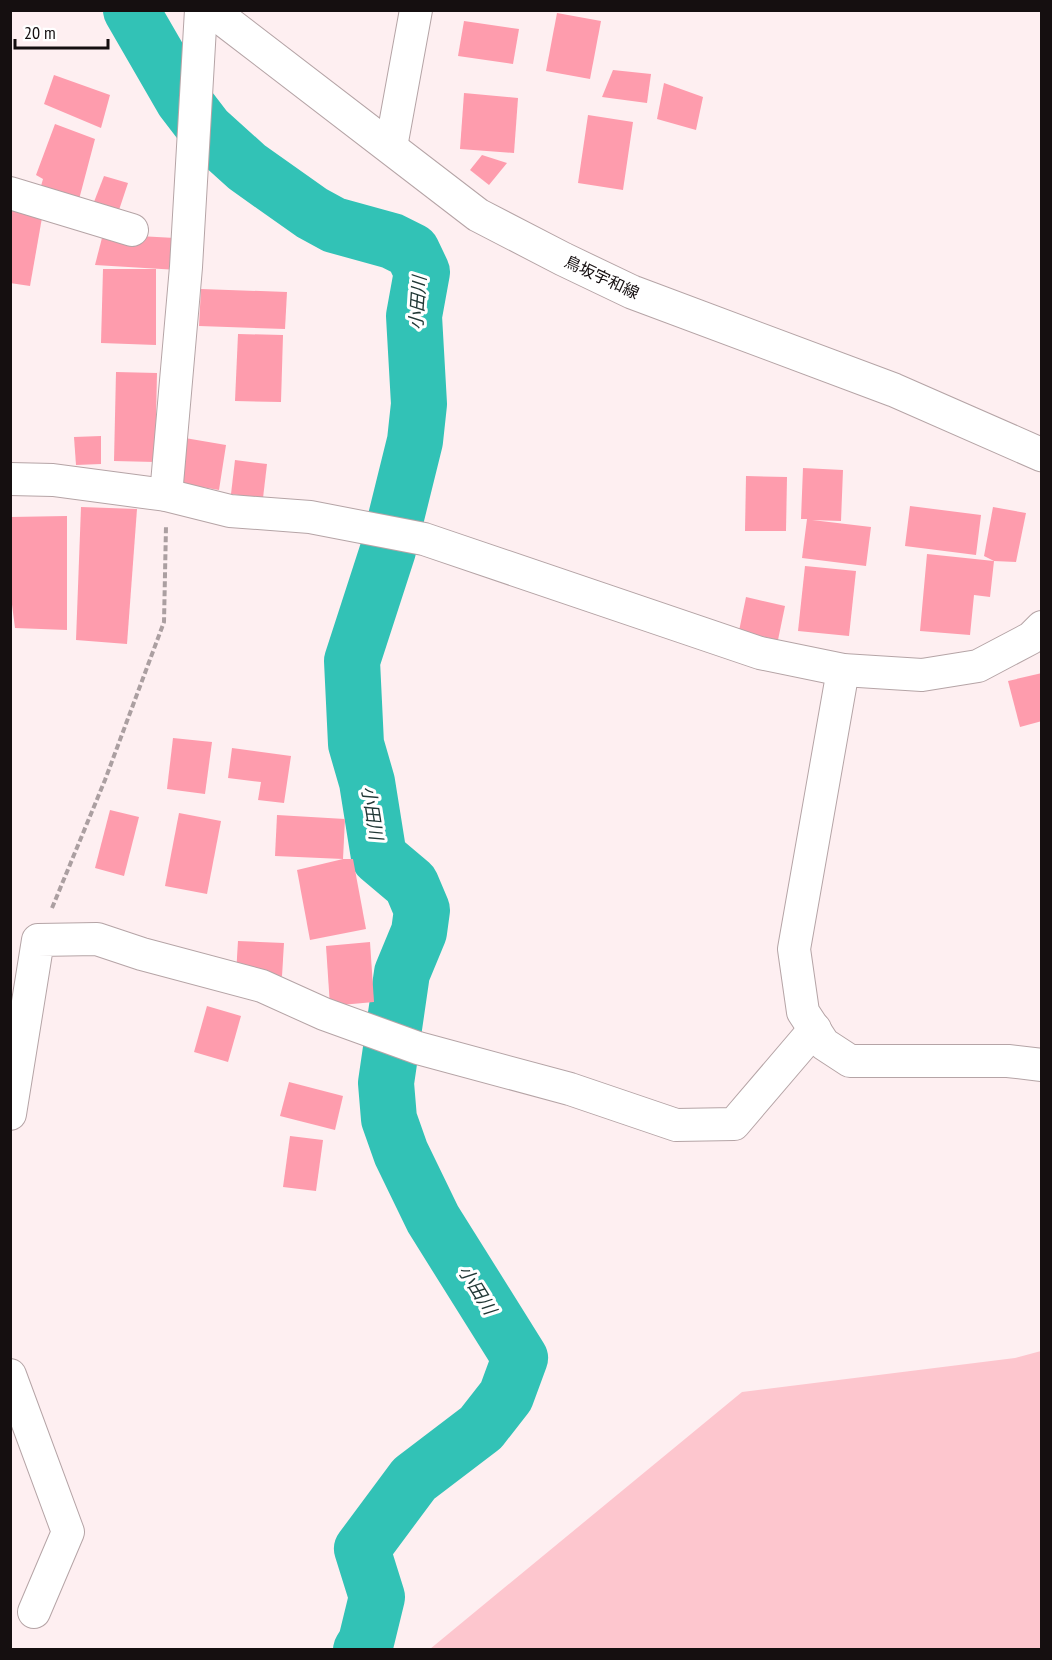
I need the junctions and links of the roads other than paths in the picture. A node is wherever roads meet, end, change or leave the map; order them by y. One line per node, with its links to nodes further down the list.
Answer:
1 (201, 10): 9 (street)
2 (211, 10): 4 (main road, 鳥坂宇和線)
3 (416, 10): 4 (street)
4 (391, 147): 7 (main road, 鳥坂宇和線)
5 (10, 193): 6 (street)
6 (132, 230)
7 (1041, 455)
8 (10, 479): 9 (street)
9 (166, 495): 11 (street)
10 (1041, 627): 11 (street)
11 (843, 670): 12 (street)
12 (814, 1029): 13 (street); 14 (street)
13 (17, 1036): 15 (street)
14 (1041, 1065)
15 (10, 1114)
16 (10, 1375): 17 (street)
17 (34, 1612)

